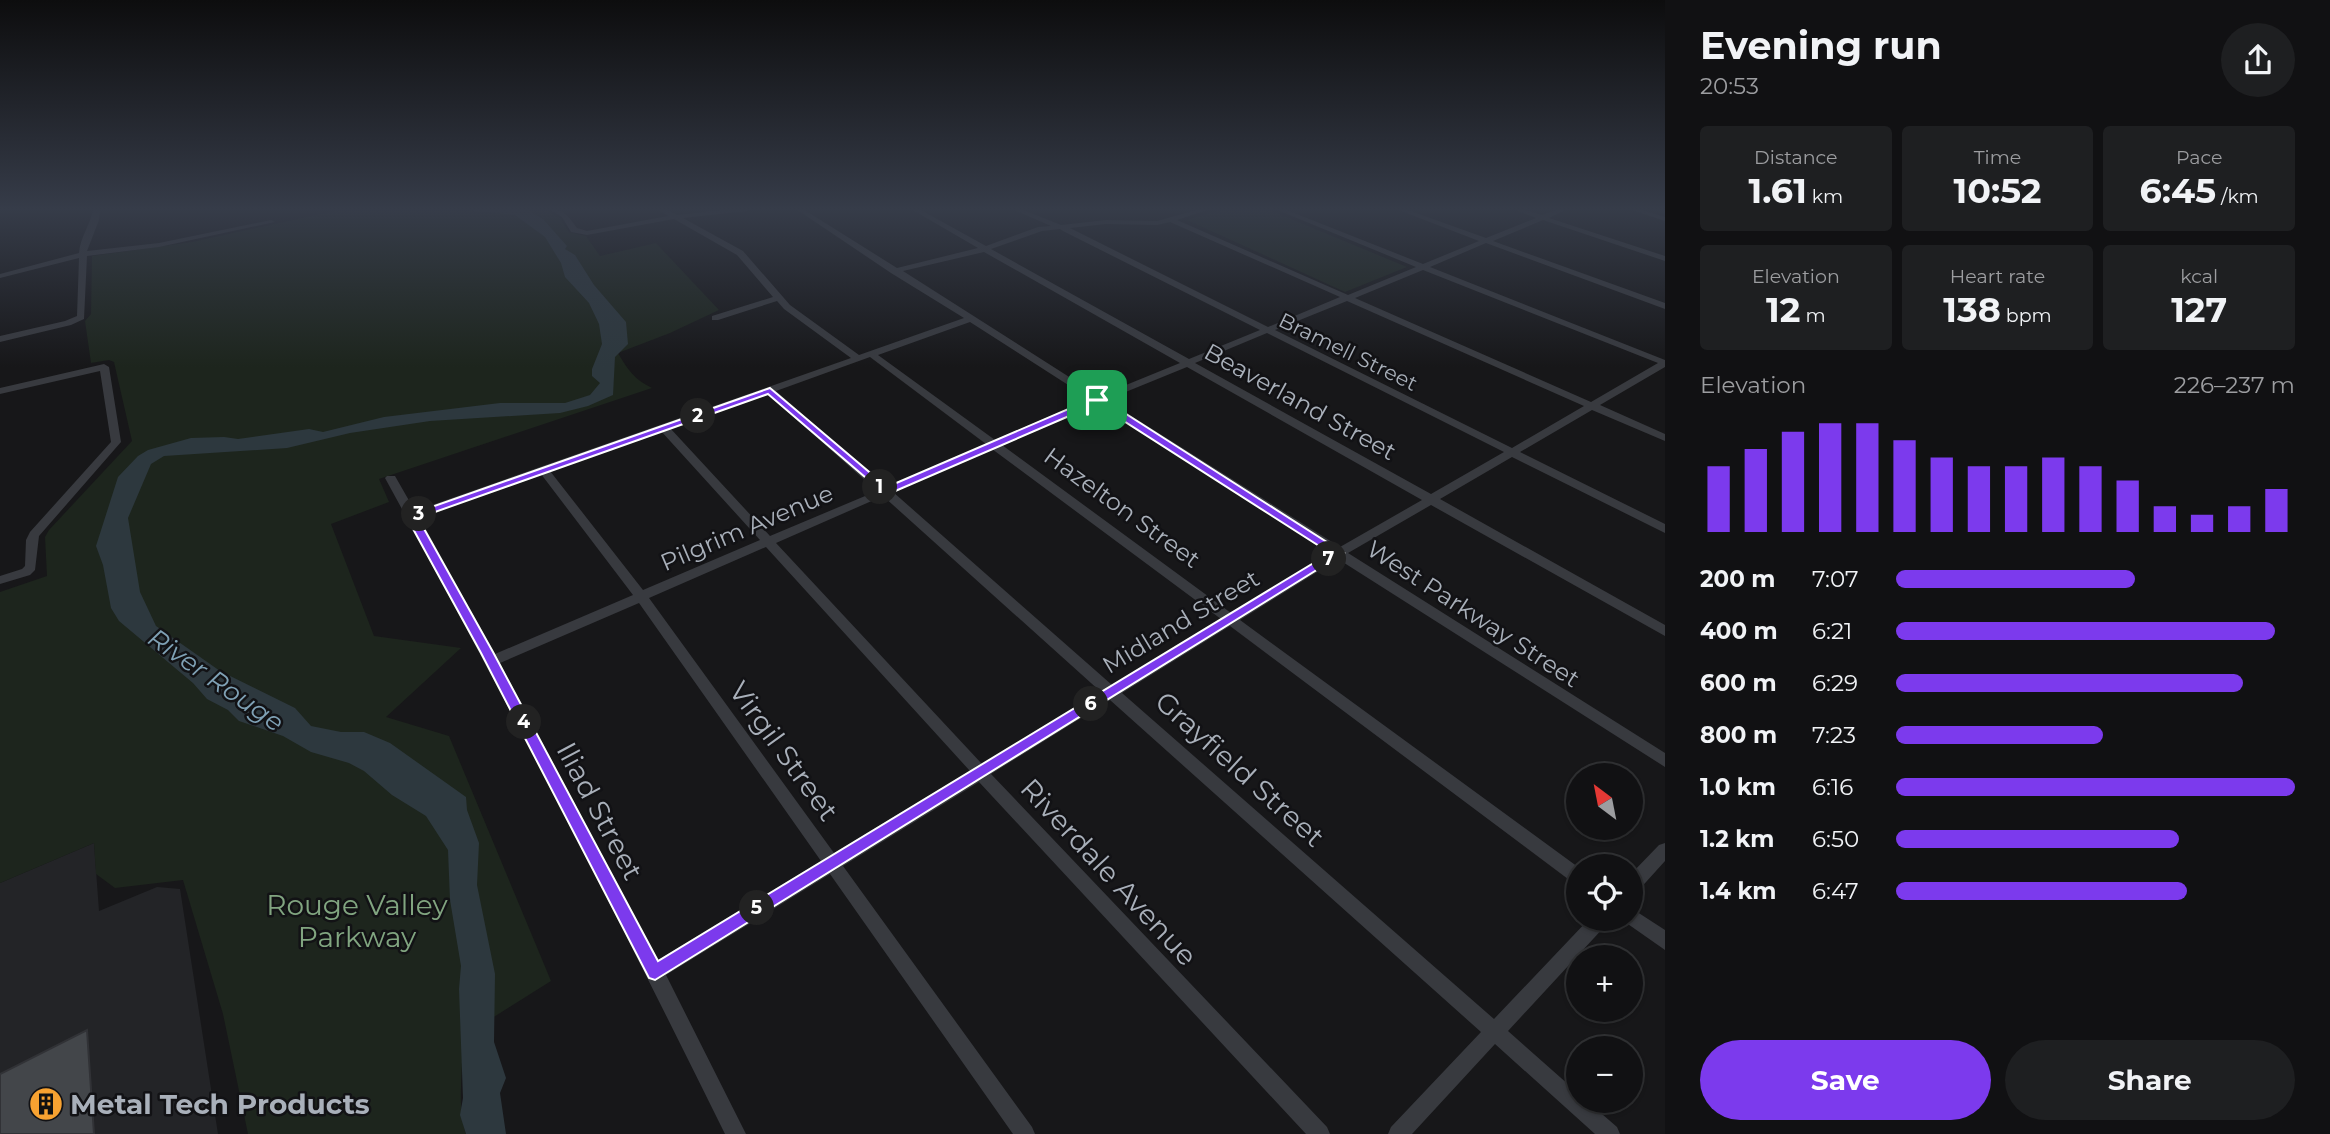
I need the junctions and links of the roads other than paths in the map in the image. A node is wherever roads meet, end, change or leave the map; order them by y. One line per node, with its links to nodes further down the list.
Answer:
1 (53, 262): 14 (street)
2 (83, 262): 19 (street)
3 (747, 262): 16 (street, Hazelton Street)
4 (880, 262): 13 (street, West Parkway Street)
5 (930, 262): 13 (street)
6 (1010, 262): 24 (street, Beaverland Street)
7 (1130, 262): 21 (street, Bramell Street)
8 (1266, 262): 15 (street)
9 (1410, 262): 12 (street)
10 (1435, 262): 12 (street, Pilgrim Avenue)
11 (1544, 262): 17 (street)
12 (1423, 267): 15 (street, Pilgrim Avenue); 25 (street)
13 (894, 271): 20 (street, West Parkway Street)
14 (0, 276)
15 (1346, 298): 21 (street, Pilgrim Avenue); 29 (street)
16 (778, 299): 18 (street); 23 (street, Hazelton Street)
17 (1665, 306)
18 (715, 318)
19 (79, 320): 22 (street)
20 (970, 320): 23 (street); 28 (street, West Parkway Street)
21 (1266, 330): 24 (street, Pilgrim Avenue); 33 (street, Bramell Street)
22 (0, 339)
23 (864, 357): 26 (street); 32 (street, Hazelton Street)
24 (1187, 363): 28 (street, Pilgrim Avenue); 37 (street, Beaverland Street)
25 (1665, 363): 29 (street, Midland Street)
26 (770, 390): 30 (street); 36 (street, Grayfield Street)
27 (0, 391): 42 (street)
28 (1097, 400): 32 (street, Pilgrim Avenue); 41 (street, West Parkway Street)
29 (1592, 405): 31 (street); 33 (street, Midland Street)
30 (663, 428): 34 (street); 40 (street, Riverdale Avenue)
31 (1665, 438)
32 (994, 445): 36 (street, Pilgrim Avenue); 44 (street, Hazelton Street)
33 (1511, 453): 37 (street, Midland Street); 39 (street, Bramell Street)
34 (544, 470): 38 (street); 43 (street, Virgil Street)
35 (391, 478): 38 (street, Iliad Street)
36 (886, 491): 40 (street, Pilgrim Avenue); 47 (street, Grayfield Street)
37 (1430, 499): 41 (street, Midland Street); 45 (street, Beaverland Street)
38 (411, 516): 46 (street, Iliad Street)
39 (1665, 529)
40 (768, 542): 43 (street, Pilgrim Avenue); 49 (street, Riverdale Avenue)
41 (1339, 553): 44 (street, Midland Street); 48 (street, West Parkway Street)
42 (0, 580)
43 (641, 596): 46 (street, Pilgrim Avenue); 51 (street, Virgil Street)
44 (1230, 618): 47 (street, Midland Street); 52 (street, Hazelton Street)
45 (1665, 631)
46 (491, 661): 57 (street, Iliad Street)
47 (1112, 691): 49 (street, Midland Street); 58 (street, Grayfield Street)
48 (1665, 761)
49 (979, 772): 51 (street, Midland Street); 61 (street, Riverdale Avenue)
50 (1665, 850): 53 (street)
51 (831, 862): 57 (street, Midland Street); 60 (street, Virgil Street)
52 (1566, 868)
53 (1643, 873)
54 (1643, 925): 56 (street)
55 (1589, 931): 58 (street)
56 (1665, 941)
57 (655, 972): 59 (street, Iliad Street)
58 (1494, 1030): 62 (street); 63 (street, Grayfield Street)
59 (736, 1134)
60 (1025, 1134)
61 (1320, 1134)
62 (1398, 1134)
63 (1610, 1134)

